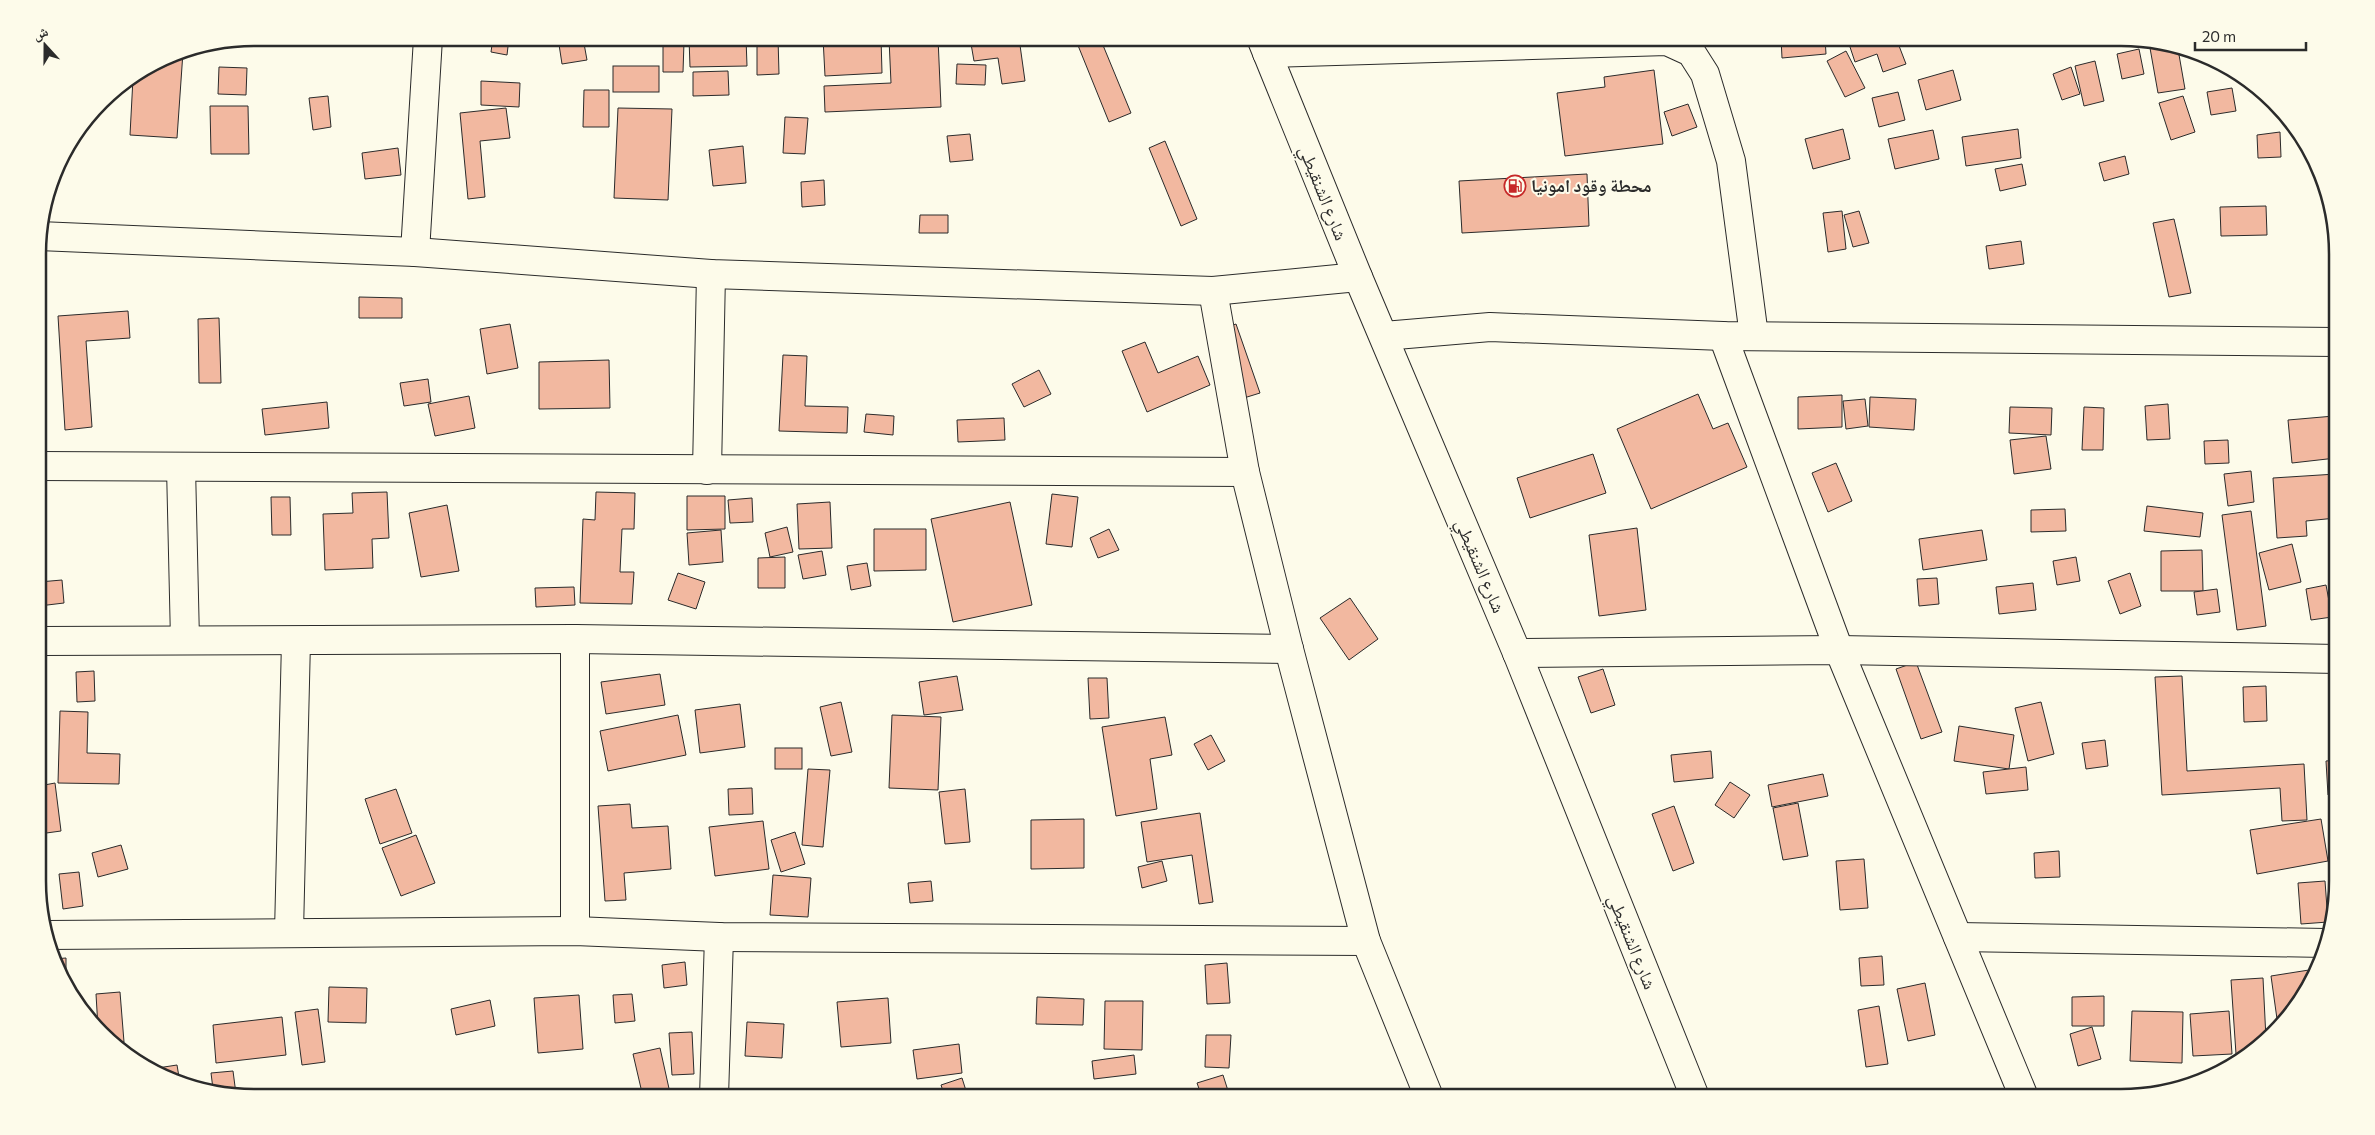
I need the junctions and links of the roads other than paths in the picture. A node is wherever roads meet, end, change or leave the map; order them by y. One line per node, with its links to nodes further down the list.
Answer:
1 (428, 46): 5 (street)
2 (1264, 46): 7 (street, شارع الشنقيطي)
3 (1679, 46): 11 (street)
4 (47, 236): 5 (street)
5 (415, 252): 6 (street)
6 (711, 274): 8 (street); 15 (street)
7 (1358, 277): 8 (street); 9 (street, شارع الشنقيطي)
8 (1213, 291): 16 (street)
9 (1384, 336): 10 (street); 23 (street, شارع الشنقيطي)
10 (1723, 336): 11 (street); 22 (street)
11 (1754, 336): 12 (street)
12 (2329, 342)
13 (46, 466): 14 (street)
14 (181, 467): 15 (street); 18 (street)
15 (707, 470): 16 (street)
16 (1245, 472): 21 (street)
17 (575, 638): 19 (street); 21 (street); 25 (street)
18 (185, 640): 19 (street); 20 (street)
19 (296, 640): 26 (street)
20 (46, 641)
21 (1289, 649): 30 (street)
22 (1839, 650): 23 (street); 24 (street); 29 (street)
23 (1517, 653): 34 (street, شارع الشنقيطي)
24 (2329, 660)
25 (575, 931): 26 (street); 28 (street)
26 (289, 932): 27 (street)
27 (53, 935)
28 (719, 937): 30 (street); 32 (street)
29 (1958, 937): 31 (street); 35 (street)
30 (1366, 941): 33 (street)
31 (2319, 943)
32 (714, 1089)
33 (1426, 1089)
34 (1692, 1089)
35 (2021, 1089)

